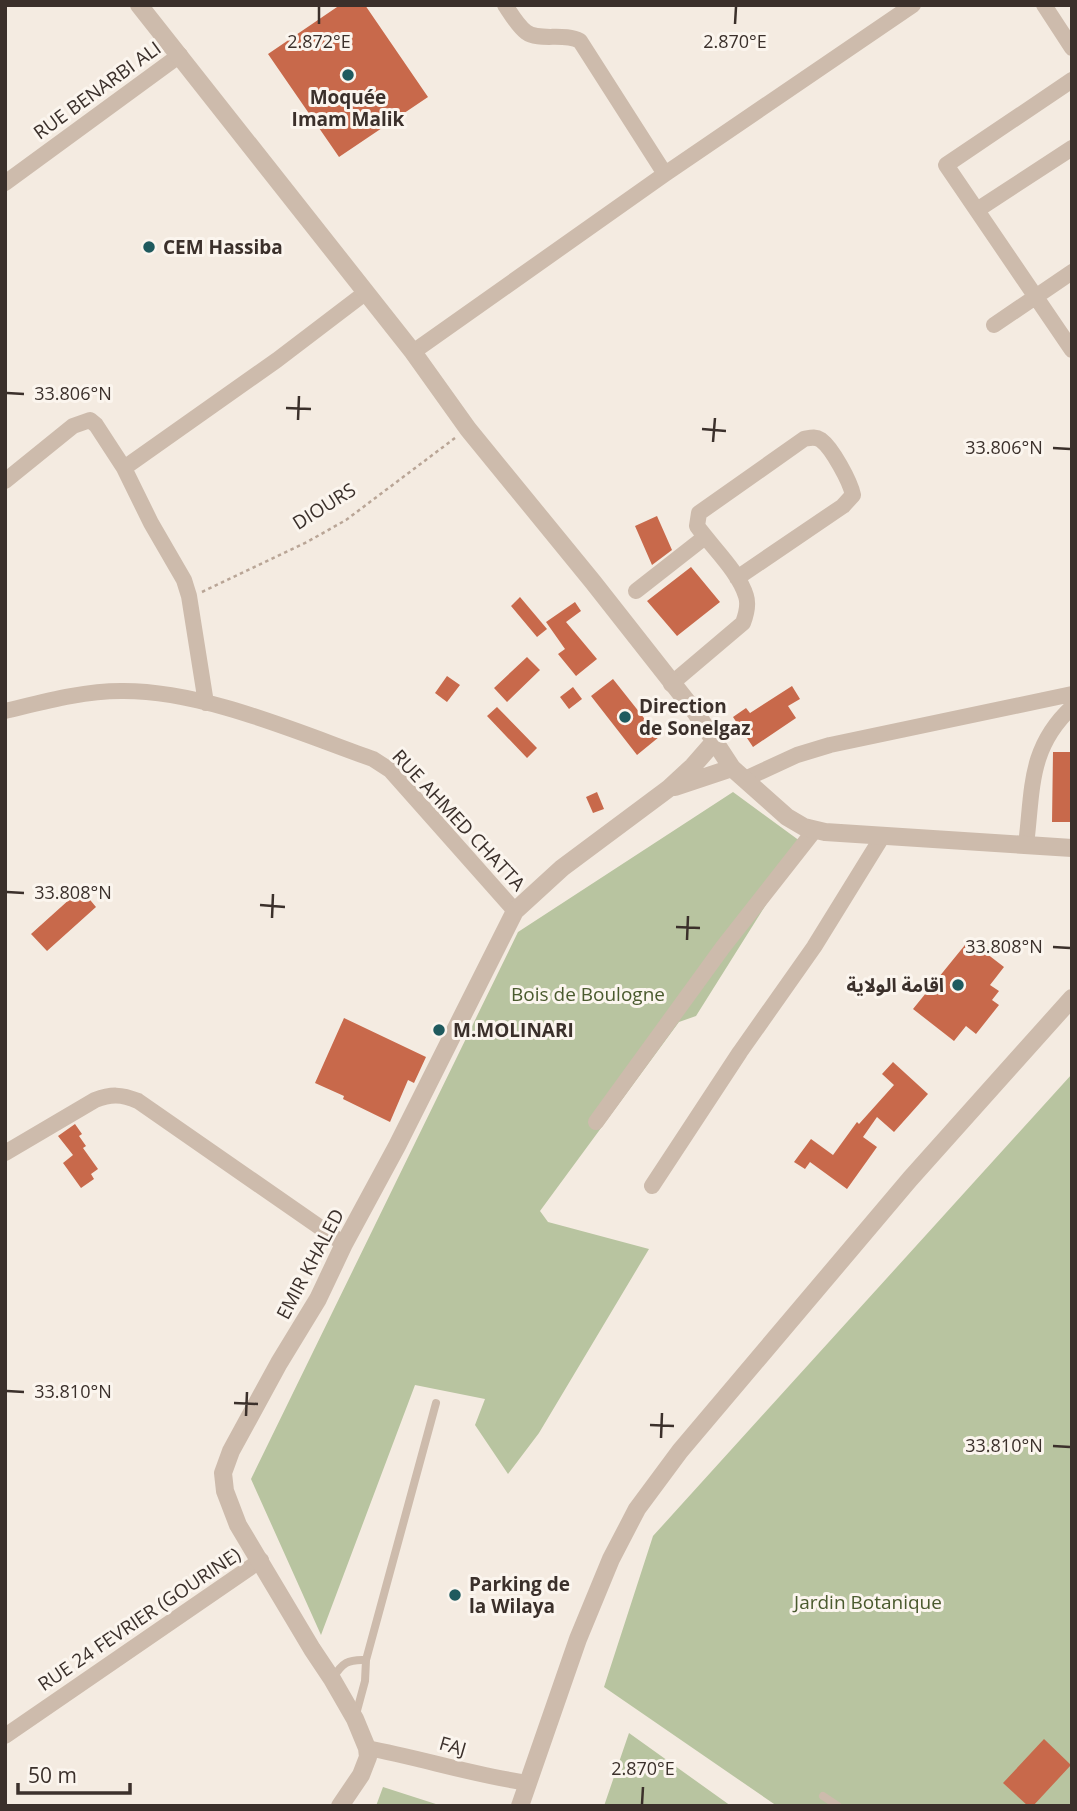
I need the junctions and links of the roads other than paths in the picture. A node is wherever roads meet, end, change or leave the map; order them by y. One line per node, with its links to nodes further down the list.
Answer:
1 (139, 5): 6 (street)
2 (505, 5): 9 (street)
3 (913, 5): 9 (street)
4 (1044, 5): 5 (street)
5 (1072, 48)
6 (180, 55): 10 (street, RUE BENARBI ALI); 13 (street)
7 (1072, 80): 11 (street)
8 (1072, 148): 11 (street)
9 (665, 174): 17 (street)
10 (5, 183)
11 (977, 210): 14 (street)
12 (1072, 272): 14 (street)
13 (365, 293): 17 (street); 18 (street)
14 (1035, 296): 15 (street); 16 (street)
15 (994, 325)
16 (1072, 350)
17 (413, 352): 23 (street)
18 (124, 468): 19 (street); 25 (street)
19 (5, 481)
20 (705, 537): 21 (street); 21 (street); 22 (street)
21 (737, 578): 23 (street)
22 (636, 591)
23 (671, 684): 28 (street)
24 (1072, 694): 29 (street)
25 (206, 703): 27 (street, RUE AHMED CHATTA); 35 (street, RUE AHMED CHATTA)
26 (1072, 707): 33 (street)
27 (5, 711)
28 (714, 742): 29 (street); 30 (street)
29 (739, 773): 30 (street); 31 (street)
30 (668, 789): 35 (street, EMIR KHALED)
31 (814, 831): 32 (street); 37 (street)
32 (882, 837): 33 (street); 39 (street)
33 (1026, 845): 34 (street)
34 (1066, 850)
35 (515, 911): 40 (street, EMIR KHALED)
36 (1072, 998): 48 (street)
37 (596, 1122)
38 (5, 1153): 40 (street)
39 (652, 1186)
40 (344, 1244): 42 (street, EMIR KHALED)
41 (436, 1403): 43 (lane)
42 (261, 1560): 44 (street, EMIR KHALED); 46 (street, RUE 24 FEVRIER (GOURINE))
43 (366, 1660): 44 (lane); 45 (lane)
44 (332, 1679): 45 (street, EMIR KHALED)
45 (355, 1719): 47 (street, EMIR KHALED)
46 (5, 1736)
47 (366, 1748): 48 (street, FAJ); 50 (street)
48 (528, 1783): 51 (street)
49 (822, 1796): 52 (lane)
50 (340, 1806)
51 (520, 1806)
52 (838, 1806)

